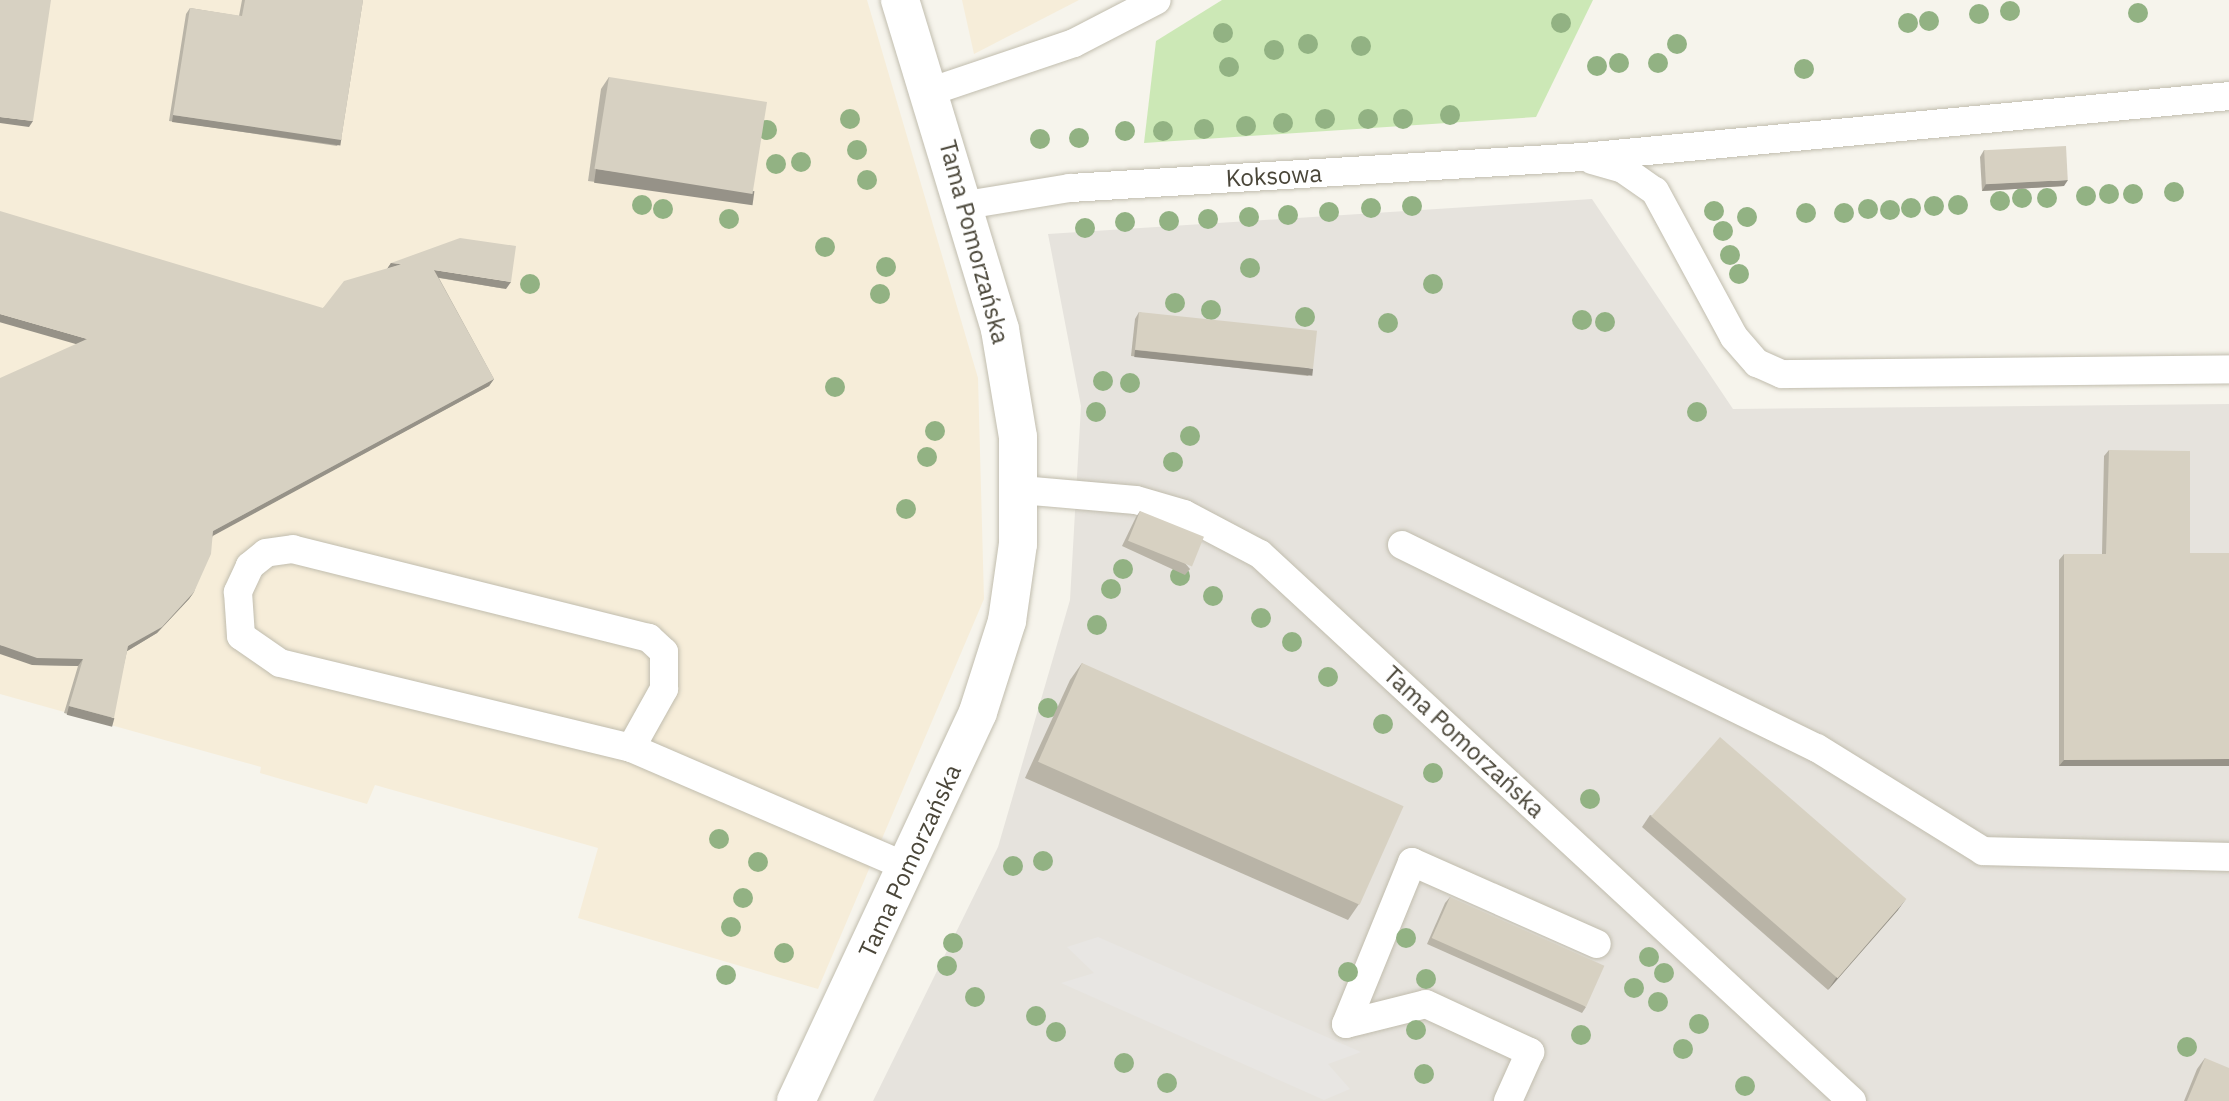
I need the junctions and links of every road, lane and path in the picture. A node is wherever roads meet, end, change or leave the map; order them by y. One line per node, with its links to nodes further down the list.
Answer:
1 (900, 0): 3 (street, Tama Pomorzańska)
2 (1157, 0): 3 (lane)
3 (932, 91): 6 (street, Tama Pomorzańska)
4 (2229, 96): 5 (lane, Koksowa)
5 (1583, 157): 6 (lane, Koksowa); 7 (lane)
6 (966, 205): 8 (street, Tama Pomorzańska)
7 (2229, 369)
8 (1021, 490): 12 (street, Tama Pomorzańska); 16 (lane, Tama Pomorzańska)
9 (1402, 545): 11 (lane)
10 (631, 748): 10 (lane); 12 (lane)
11 (2229, 857)
12 (909, 868): 14 (street, Tama Pomorzańska)
13 (1597, 944): 15 (lane)
14 (796, 1101)
15 (1508, 1101)
16 (1852, 1101)

